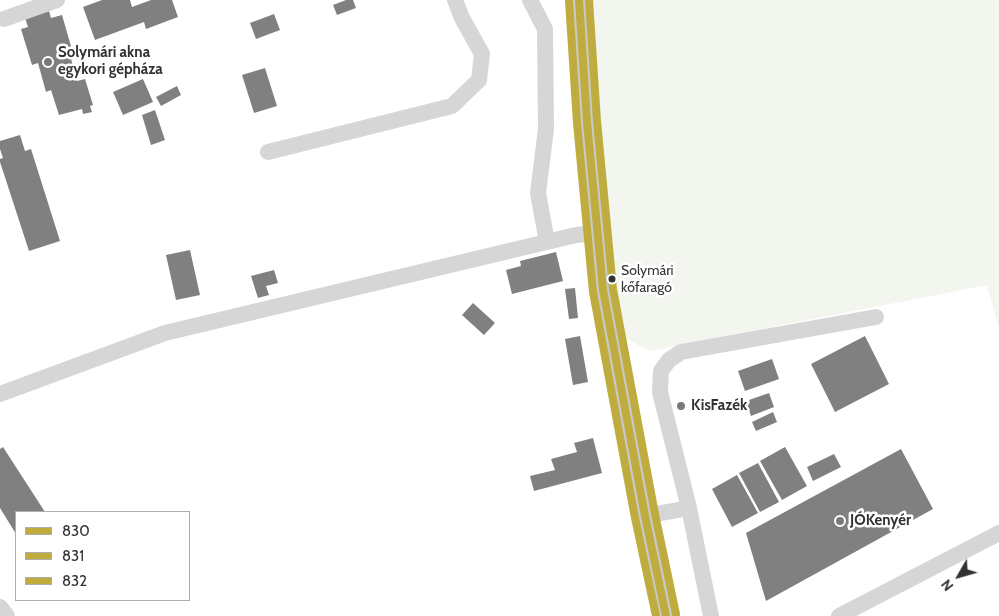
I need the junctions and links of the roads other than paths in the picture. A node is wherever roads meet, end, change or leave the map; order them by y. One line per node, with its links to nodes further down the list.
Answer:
1 (57, 0): 5 (street)
2 (455, 0): 6 (street)
3 (530, 0): 8 (street)
4 (579, 0): 7 (main road)
5 (4, 19)
6 (268, 152)
7 (596, 233): 8 (street); 12 (main road)
8 (547, 242): 10 (street)
9 (876, 317): 11 (street)
10 (0, 394)
11 (689, 508): 12 (street); 17 (street)
12 (645, 516): 16 (main road)
13 (999, 533): 18 (street)
14 (0, 607): 15 (street)
15 (7, 616)
16 (666, 616)
17 (711, 616)
18 (839, 616)

